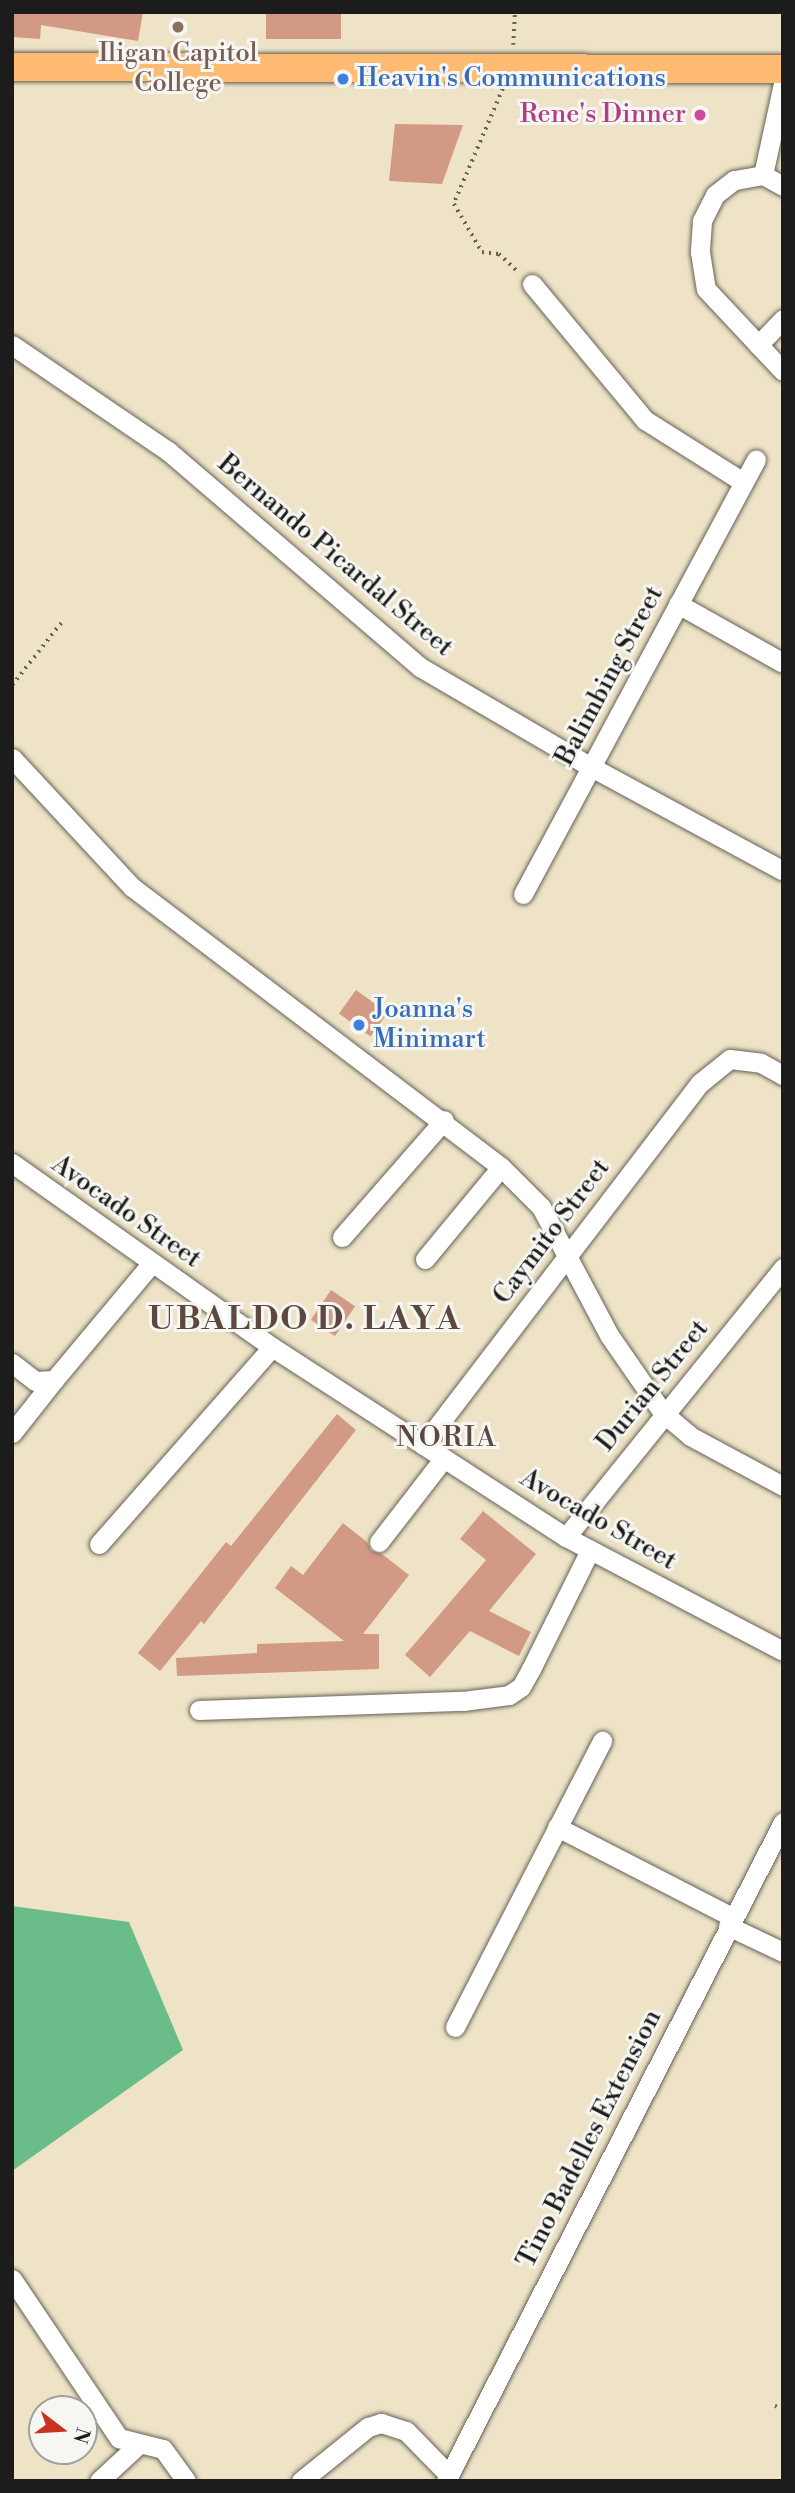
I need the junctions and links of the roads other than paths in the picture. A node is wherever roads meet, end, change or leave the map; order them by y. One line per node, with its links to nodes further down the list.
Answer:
1 (12, 67): 2 (highway)
2 (783, 69)
3 (783, 83): 4 (street)
4 (763, 175): 5 (street); 9 (street)
5 (783, 186)
6 (532, 284): 12 (street)
7 (783, 319): 9 (street)
8 (12, 345): 16 (street, Bernando Picardal Street)
9 (758, 345): 10 (street)
10 (783, 371)
11 (756, 458): 12 (street, Balimbing Street)
12 (743, 482): 13 (street, Balimbing Street)
13 (678, 604): 14 (street); 16 (street, Balimbing Street)
14 (783, 663)
15 (12, 758): 20 (street)
16 (591, 767): 17 (street, Bernando Picardal Street); 18 (street, Balimbing Street)
17 (783, 871)
18 (523, 894)
19 (783, 1075): 24 (street, Caymito Street)
20 (444, 1120): 22 (street); 23 (street)
21 (12, 1163): 26 (street, Avocado Street)
22 (501, 1167): 24 (street); 25 (street)
23 (342, 1237)
24 (567, 1254): 31 (street); 33 (street, Caymito Street)
25 (425, 1259)
26 (152, 1263): 28 (street, Avocado Street); 30 (street)
27 (780, 1275): 31 (street, Durian Street)
28 (272, 1347): 33 (street, Avocado Street); 38 (street)
29 (12, 1363): 30 (street)
30 (54, 1380): 32 (street)
31 (663, 1413): 35 (street); 36 (street, Durian Street)
32 (12, 1433)
33 (423, 1445): 34 (street, Avocado Street)
34 (444, 1458): 36 (street, Avocado Street); 37 (street)
35 (783, 1486)
36 (566, 1537): 39 (street, Avocado Street)
37 (379, 1542)
38 (99, 1544)
39 (590, 1550): 40 (street, Avocado Street); 41 (street)
40 (783, 1651)
41 (199, 1710)
42 (602, 1741): 44 (street)
43 (783, 1822): 45 (street, Tino Badelles Extension)
44 (557, 1827): 45 (street); 47 (street)
45 (730, 1922): 46 (street); 50 (street, Tino Badelles Extension)
46 (783, 1952)
47 (455, 2027)
48 (12, 2279): 49 (street)
49 (139, 2444): 51 (street); 52 (street)
50 (447, 2478): 53 (street)
51 (99, 2481)
52 (186, 2481)
53 (301, 2481)

